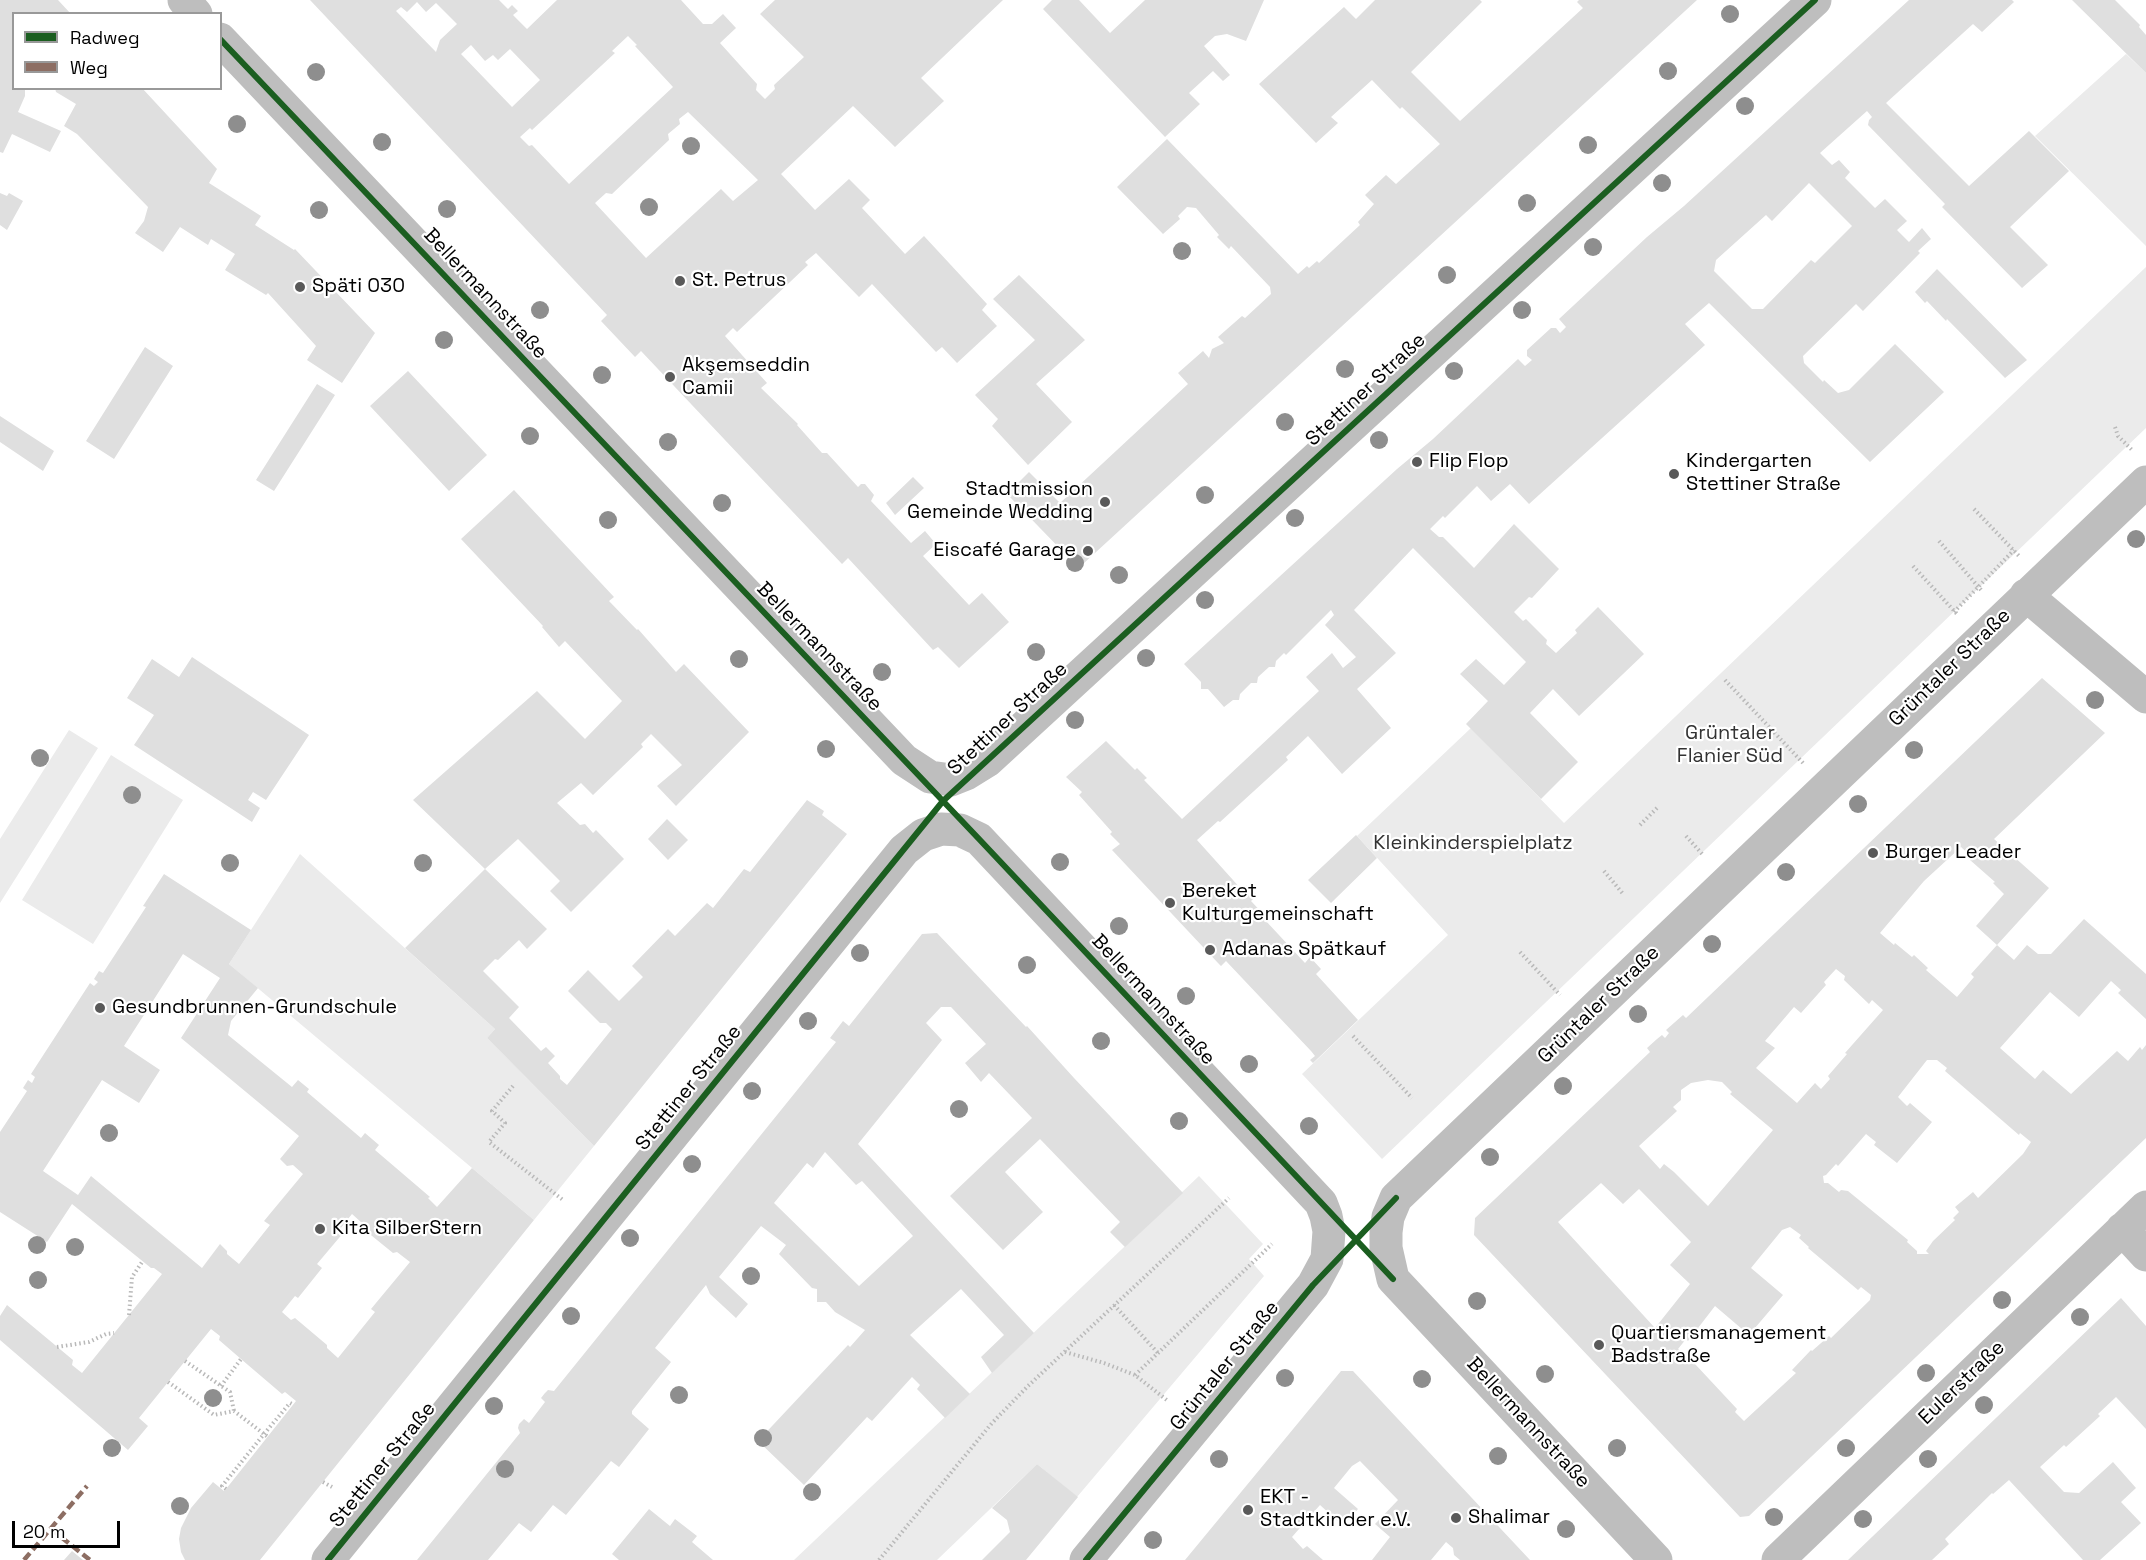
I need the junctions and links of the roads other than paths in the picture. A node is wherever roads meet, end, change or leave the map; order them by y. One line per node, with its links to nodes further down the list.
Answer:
1 (184, 0): 3 (street)
2 (1815, 0): 8 (street, Stettiner Straße)
3 (194, 12)
4 (222, 41): 8 (street, Bellermannstraße)
5 (2143, 470): 6 (street, Grüntaler Straße)
6 (2024, 597): 7 (street); 10 (street, Grüntaler Straße)
7 (2146, 697)
8 (904, 760)
9 (979, 839): 11 (street, Bellermannstraße); 15 (street, Stettiner Straße)
10 (1396, 1198): 17 (street, Bellermannstraße)
11 (1321, 1203): 16 (street, Grüntaler Straße)
12 (2146, 1207): 13 (street, Eulerstraße)
13 (2122, 1229): 14 (street); 18 (street, Eulerstraße)
14 (2146, 1255)
15 (328, 1560)
16 (1086, 1560)
17 (1656, 1560)
18 (1778, 1560)

